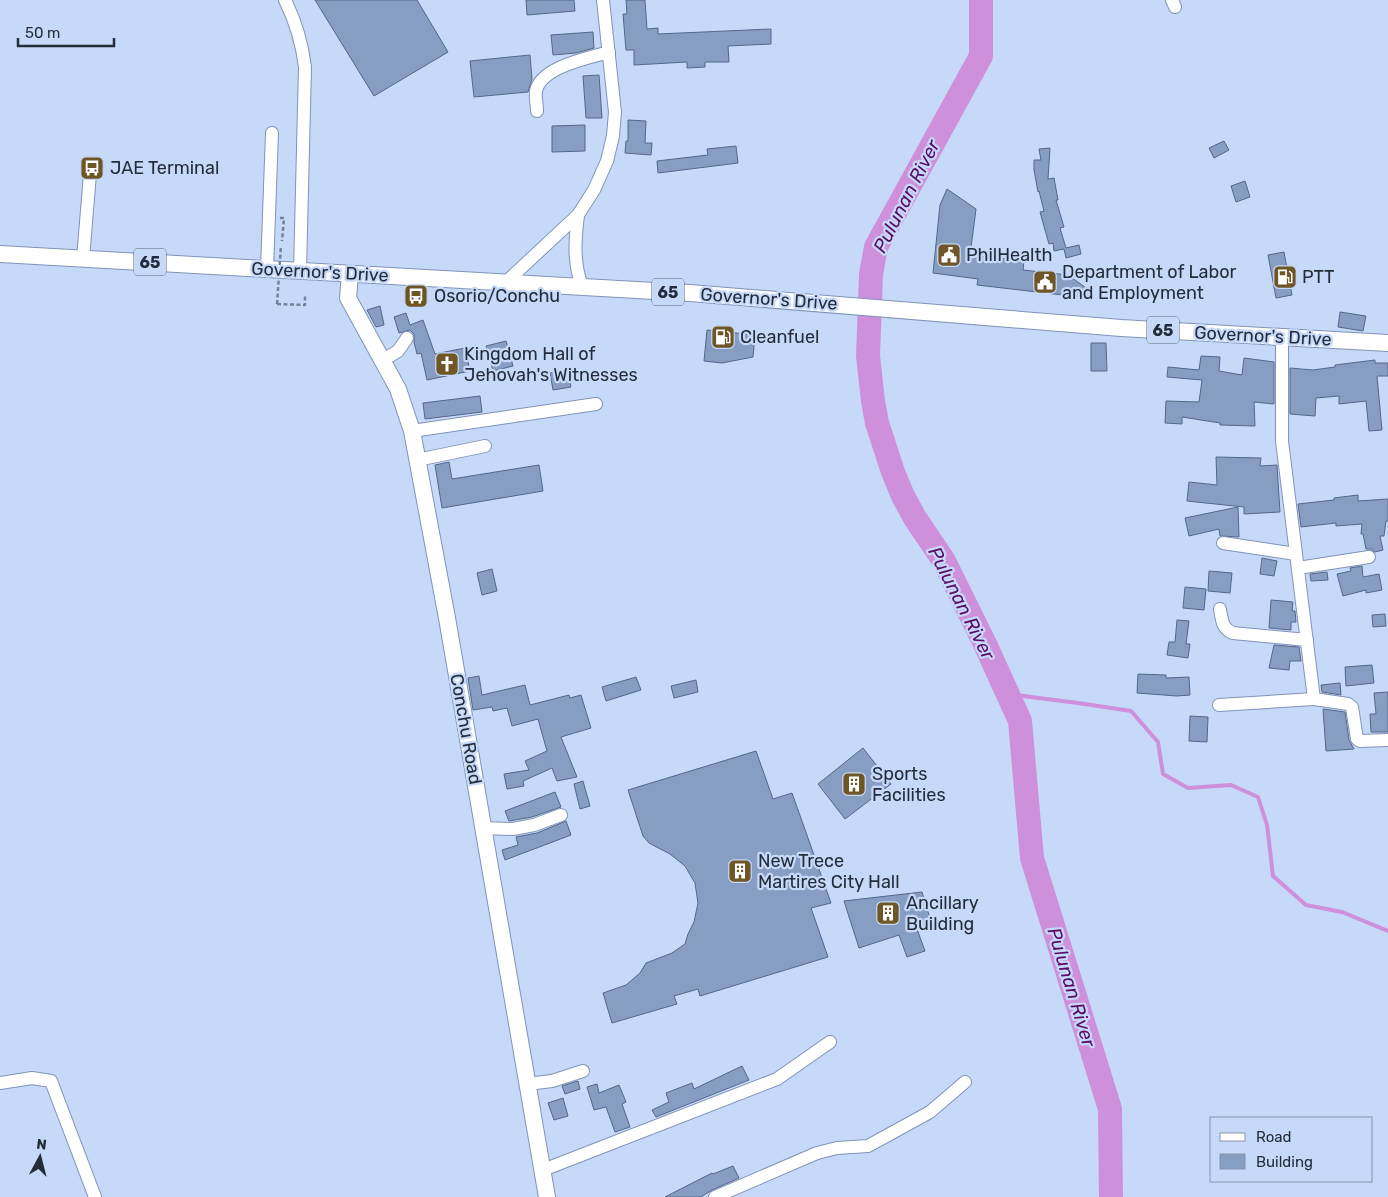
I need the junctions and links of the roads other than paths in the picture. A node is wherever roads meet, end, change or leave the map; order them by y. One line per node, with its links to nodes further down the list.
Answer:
1 (285, 0): 11 (street)
2 (603, 0): 3 (street)
3 (609, 52): 4 (street); 7 (street)
4 (538, 111)
5 (272, 133): 10 (street)
6 (90, 174): 9 (street)
7 (578, 215): 13 (street); 14 (street)
8 (0, 254): 9 (main road, Governor's Drive / 65)
9 (83, 258): 10 (main road, Governor's Drive / 65)
10 (267, 269): 11 (main road, Governor's Drive / 65)
11 (300, 271): 12 (main road, Governor's Drive / 65)
12 (350, 274): 13 (main road, Governor's Drive / 65); 18 (main road, Conchu Road)
13 (505, 283): 14 (main road, Governor's Drive / 65)
14 (582, 286): 15 (main road, Governor's Drive / 65)
15 (1282, 337): 17 (main road, Governor's Drive / 65); 24 (street)
16 (407, 338): 18 (street)
17 (1388, 343)
18 (383, 360): 20 (main road, Conchu Road)
19 (596, 404): 20 (street)
20 (412, 431): 22 (main road, Conchu Road)
21 (485, 446): 22 (street)
22 (417, 460): 33 (main road, Conchu Road)
23 (1223, 543): 24 (street)
24 (1296, 554): 26 (street)
25 (1369, 557): 26 (street)
26 (1298, 568): 28 (street)
27 (1220, 609): 28 (street)
28 (1307, 640): 29 (street)
29 (1314, 699): 30 (street); 31 (street)
30 (1219, 705)
31 (1388, 740)
32 (560, 815): 33 (street)
33 (482, 828): 38 (main road, Conchu Road)
34 (830, 1042): 39 (street)
35 (583, 1071): 38 (street)
36 (965, 1082): 42 (street)
37 (0, 1084): 40 (street)
38 (527, 1084): 39 (main road, Conchu Road)
39 (542, 1170): 41 (main road, Conchu Road)
40 (95, 1197)
41 (547, 1197)
42 (715, 1197)

